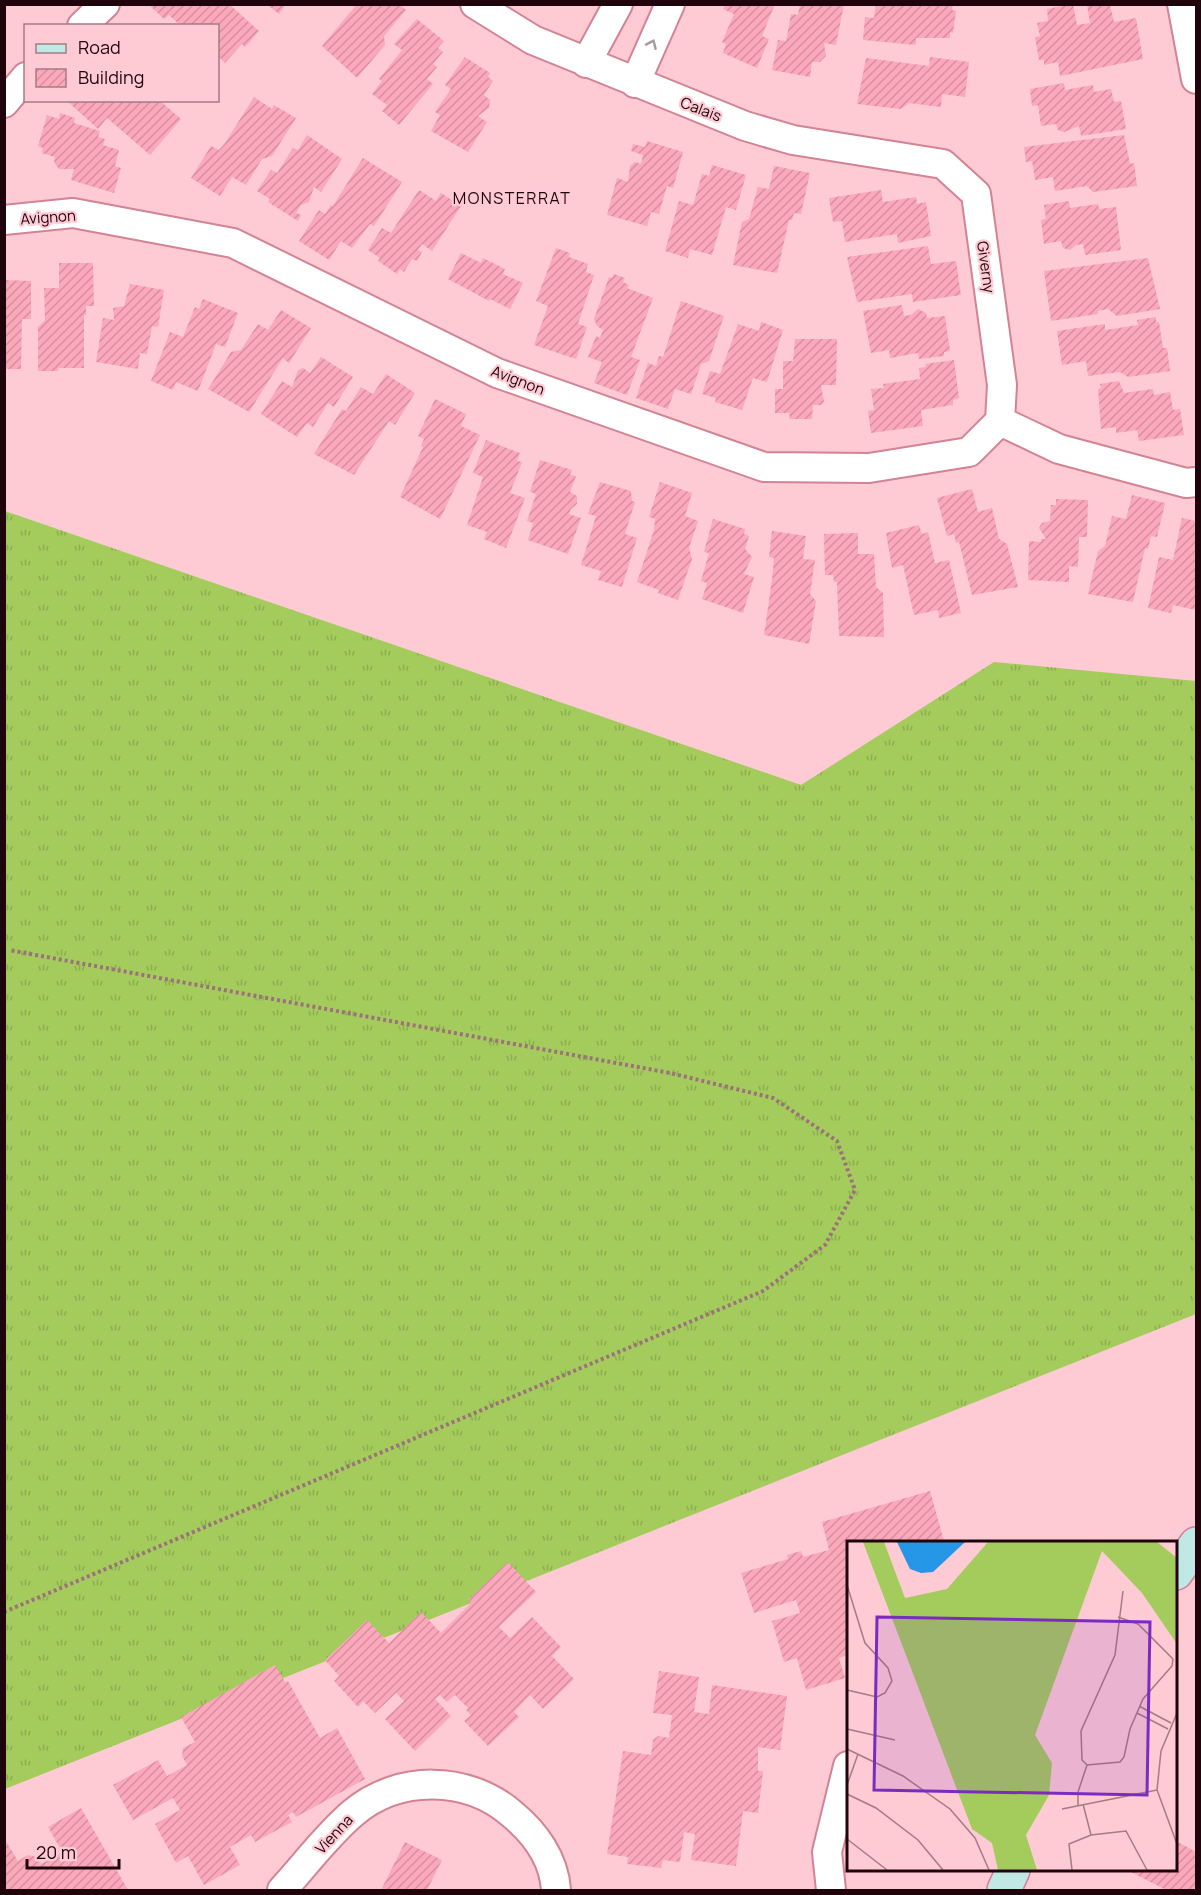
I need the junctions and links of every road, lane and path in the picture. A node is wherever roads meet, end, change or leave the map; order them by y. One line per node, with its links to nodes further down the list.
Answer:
1 (105, 4): 6 (street)
2 (476, 4): 7 (street, Calais)
3 (618, 4): 7 (street)
4 (670, 4): 10 (street, one-way to 4)
5 (1182, 4): 9 (street)
6 (84, 24)
7 (586, 63): 10 (street, Calais)
8 (24, 79): 11 (street)
9 (1197, 79)
10 (635, 83): 12 (street, Calais)
11 (4, 104)
12 (943, 164): 14 (street, Giverny)
13 (4, 220): 14 (street, Avignon)
14 (1000, 421): 15 (street)
15 (1197, 482)
16 (9, 950): 19 (path)
17 (1197, 1544): 18 (street)
18 (1177, 1572)
19 (4, 1612)
20 (847, 1774): 24 (street)
21 (1012, 1871): 25 (street)
22 (282, 1890): 23 (street, Vienna)
23 (556, 1890)
24 (831, 1890)
25 (1004, 1890)

